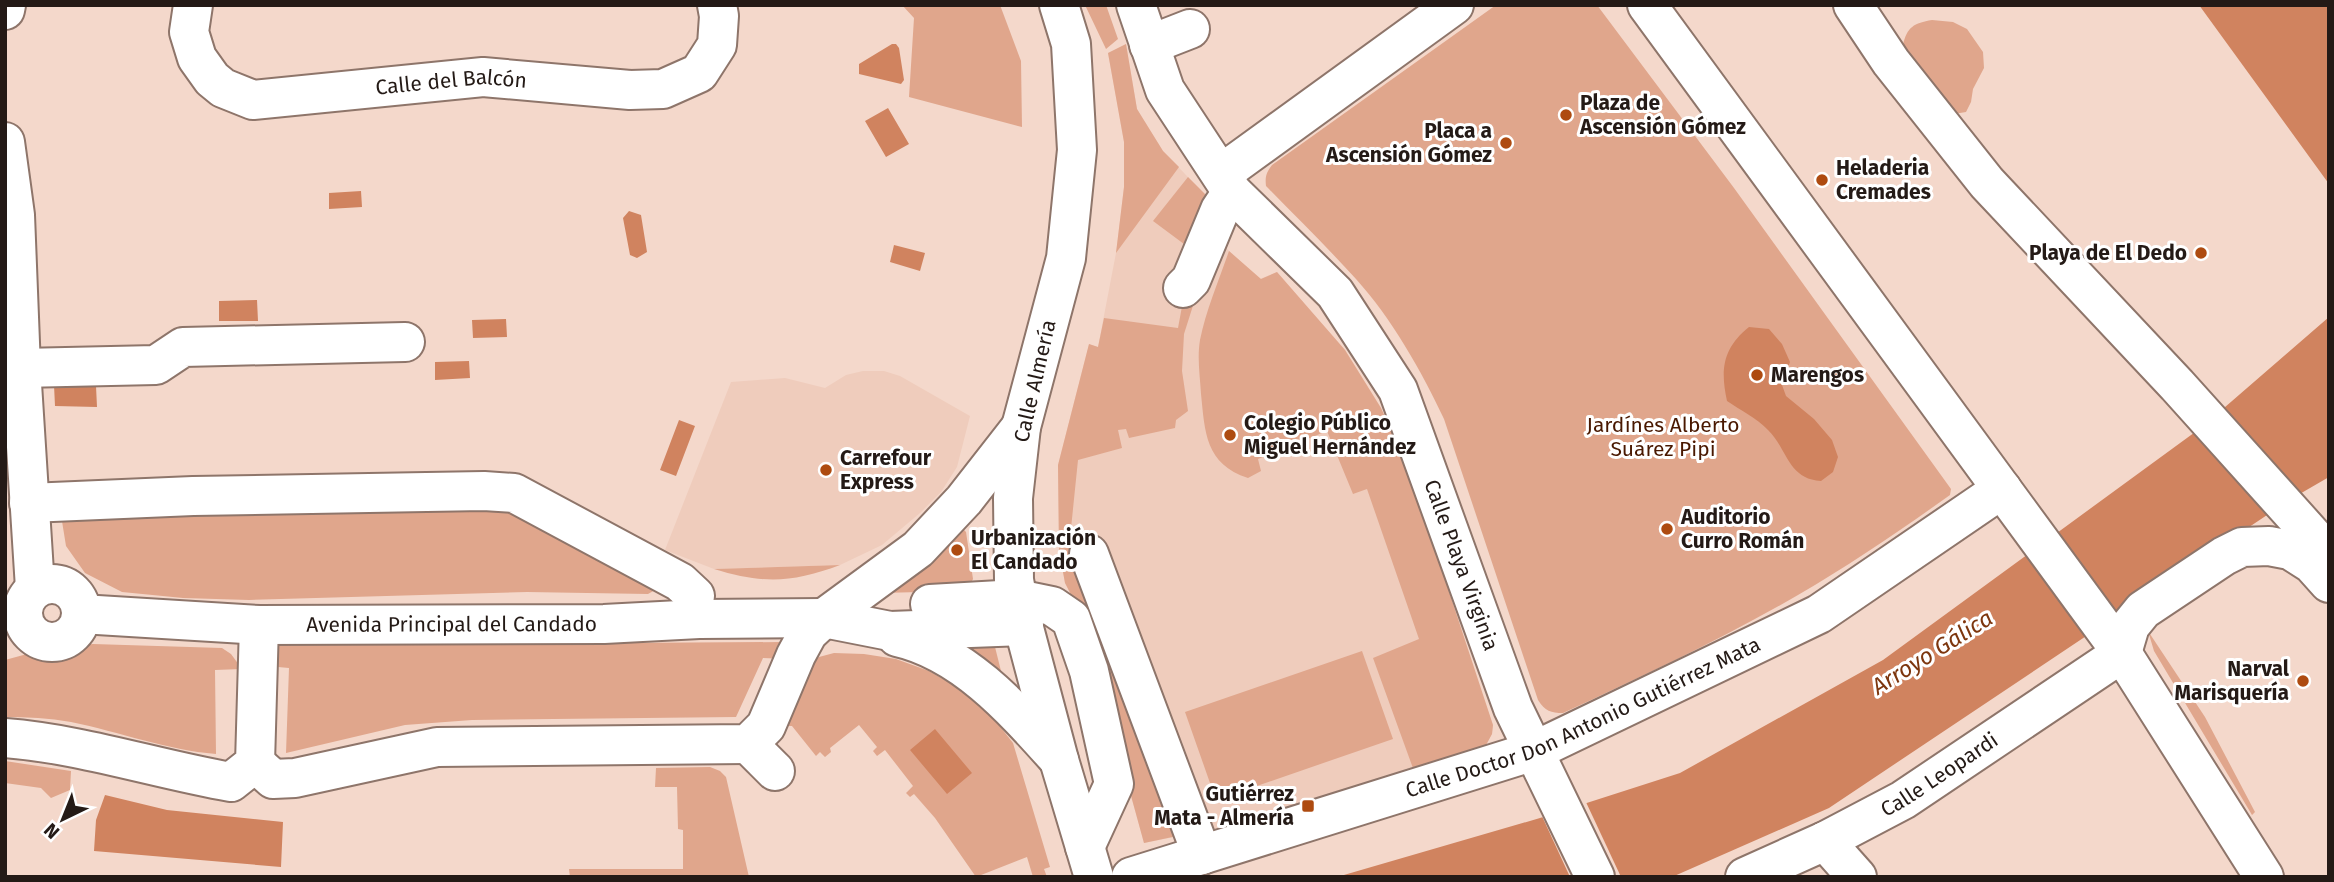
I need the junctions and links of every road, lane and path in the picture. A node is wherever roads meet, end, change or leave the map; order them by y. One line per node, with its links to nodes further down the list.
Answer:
1 (193, 5): 2 (street, Calle del Balcón)
2 (717, 5)
3 (1059, 5): 15 (street, Calle Almería)
4 (1136, 5): 9 (street, Calle Playa Virginia)
5 (1454, 5): 11 (street)
6 (1647, 5): 16 (street)
7 (1853, 5): 19 (street)
8 (1190, 29): 9 (street)
9 (1149, 45): 11 (street, Calle Playa Virginia)
10 (5, 142): 14 (street)
11 (1226, 183): 12 (street); 29 (street, Calle Playa Virginia)
12 (1183, 288)
13 (405, 342): 14 (street)
14 (21, 368): 17 (street)
15 (1021, 427): 22 (street, Calle Almería); 23 (street)
16 (2002, 489): 26 (street); 29 (street, Calle Doctor Don Antonio Gutiérrez Mata)
17 (29, 503): 21 (street); 24 (street)
18 (1089, 554): 34 (street)
19 (2329, 554)
20 (2329, 583): 26 (street)
21 (697, 593): 23 (street, Avenida Principal del Candado); 25 (street, Avenida Principal del Candado)
22 (1021, 613): 23 (street, Avenida Principal del Candado); 30 (street, Calle Almería); 35 (street, Avenida Principal del Candado)
23 (824, 618): 28 (street); 30 (street, Avenida Principal del Candado)
24 (19, 620): 25 (street, Avenida Principal del Candado)
25 (259, 625): 31 (street)
26 (2122, 653): 33 (street, Calle Leopardi); 40 (street)
27 (5, 738): 31 (street)
28 (748, 744): 31 (street); 32 (street)
29 (1534, 751): 34 (street, Calle Doctor Don Antonio Gutiérrez Mata); 37 (street, Calle Playa Virginia)
30 (1059, 761): 35 (street, Calle Almería)
31 (255, 763)
32 (775, 771)
33 (1825, 841): 38 (street, Calle Leopardi); 39 (street)
34 (1202, 855): 36 (street, Calle Doctor Don Antonio Gutiérrez Mata)
35 (1090, 862)
36 (1131, 877)
37 (1595, 877)
38 (1745, 877)
39 (1857, 877)
40 (2264, 877)

